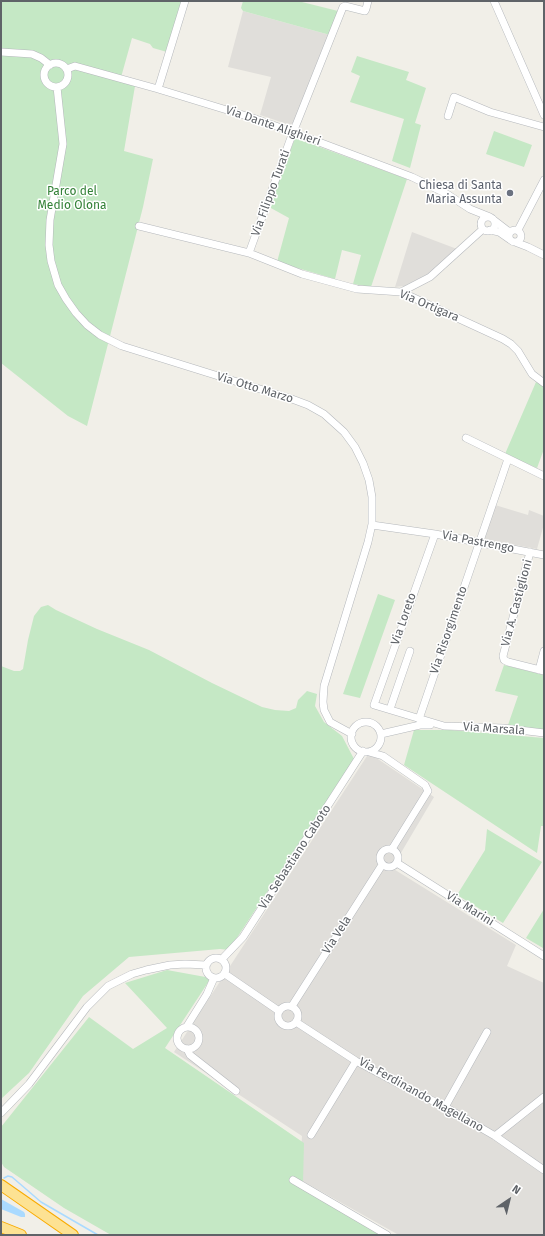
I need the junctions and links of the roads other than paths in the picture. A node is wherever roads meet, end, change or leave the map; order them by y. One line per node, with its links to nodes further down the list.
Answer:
1 (185, 1): 9 (street)
2 (368, 1): 4 (street)
3 (494, 1): 10 (street)
4 (345, 3): 13 (street, Via Filippo Turati)
5 (1, 52): 6 (street, Via Dante Alighieri)
6 (50, 65): 7 (street, Via Dante Alighieri); 8 (street)
7 (67, 69): 8 (street); 9 (street, Via Dante Alighieri)
8 (57, 87): 29 (street, Via Otto Marzo)
9 (158, 89): 13 (street, Via Dante Alighieri)
10 (544, 115)
11 (448, 116): 12 (street)
12 (544, 127)
13 (293, 132): 15 (street, Via Dante Alighieri); 22 (street, Via Filippo Turati)
14 (544, 180): 19 (street)
15 (470, 209): 16 (street, Via Dante Alighieri); 18 (street, Via Dante Alighieri)
16 (492, 219): 18 (street); 18 (street); 19 (street, Via Dante Alighieri)
17 (139, 226): 22 (street, Via Ortigara)
18 (485, 227): 20 (street, Via Dante Alighieri); 24 (street)
19 (517, 232): 20 (street); 20 (street); 21 (street)
20 (512, 241): 21 (street, Via Dante Alighieri)
21 (528, 248): 23 (street, Via Dante Alighieri)
22 (249, 253): 24 (street, Via Ortigara)
23 (544, 255)
24 (401, 292): 25 (street, Via Ortigara)
25 (544, 383)
26 (466, 438): 27 (street)
27 (508, 458): 28 (street); 31 (street, Via Risorgimento)
28 (544, 476)
29 (372, 525): 30 (street, Via Pastrengo); 42 (street, Via Otto Marzo)
30 (435, 534): 31 (street, Via Pastrengo); 37 (street, Via Loreto)
31 (480, 542): 32 (street, Via Pastrengo); 39 (street, Via Risorgimento)
32 (530, 552): 33 (street, Via Pastrengo); 36 (street, Via A. Castiglioni)
33 (544, 555)
34 (410, 651): 38 (street)
35 (544, 651): 36 (street)
36 (542, 670)
37 (374, 705): 38 (street, Via Marsala)
38 (390, 709): 39 (street, Via Marsala)
39 (419, 719): 40 (street, Via Marsala)
40 (444, 726): 41 (street, Via Marsala); 43 (street, Via Marsala)
41 (544, 733)
42 (352, 734): 43 (street); 44 (street)
43 (381, 734): 44 (street)
44 (366, 752): 45 (street, Via Vela); 49 (street, Via Sebastiano Caboto)
45 (392, 849): 46 (street); 47 (street, Via Vela)
46 (396, 863): 47 (street); 48 (street, Via Marini)
47 (382, 864): 53 (street, Via Vela)
48 (544, 956)
49 (222, 959): 50 (street, Via Sebastiano Caboto); 51 (street)
50 (206, 965): 52 (street); 63 (street)
51 (225, 974): 52 (street); 54 (street)
52 (214, 978): 56 (street)
53 (292, 1006): 54 (street); 55 (street)
54 (279, 1010): 55 (street, Via Ferdinando Magellano)
55 (296, 1022): 59 (street, Via Ferdinando Magellano)
56 (187, 1026): 58 (street); 58 (street)
57 (487, 1032): 62 (street)
58 (187, 1048): 60 (street)
59 (356, 1060): 62 (street, Via Ferdinando Magellano); 64 (street)
60 (236, 1090)
61 (544, 1097): 65 (street)
62 (444, 1107): 65 (street, Via Ferdinando Magellano)
63 (1, 1113)
64 (311, 1136)
65 (495, 1136): 66 (street, Via Ferdinando Magellano)
66 (544, 1170)
67 (293, 1180): 72 (street)
68 (1, 1185): 71 (highway)
69 (1, 1227): 70 (highway)
70 (21, 1235)
71 (73, 1235)
72 (387, 1235)

